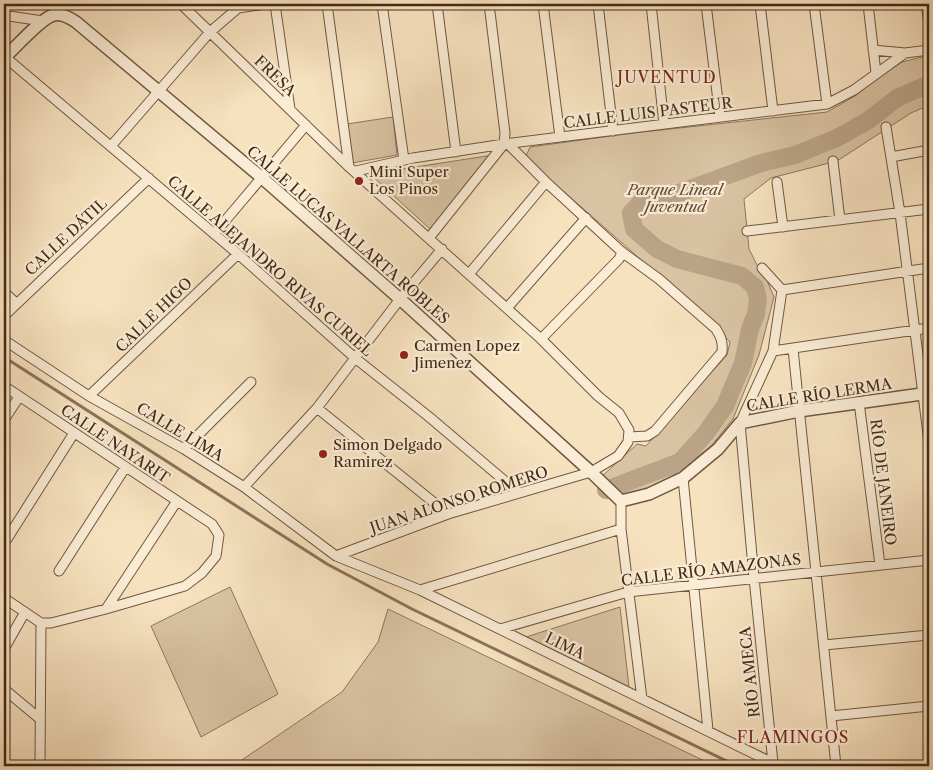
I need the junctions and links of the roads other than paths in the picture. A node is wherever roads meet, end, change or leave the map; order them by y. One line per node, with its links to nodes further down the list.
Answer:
1 (266, 4): 19 (street)
2 (275, 4): 27 (street)
3 (327, 4): 42 (street)
4 (382, 4): 40 (street)
5 (436, 4): 38 (street)
6 (489, 4): 35 (street)
7 (543, 4): 34 (street)
8 (598, 4): 33 (street)
9 (651, 4): 31 (street)
10 (706, 4): 29 (street)
11 (760, 4): 28 (street)
12 (814, 4): 26 (street)
13 (868, 4): 20 (street)
14 (926, 4): 18 (street)
15 (182, 5): 19 (street, FRESA)
16 (4, 17): 17 (street)
17 (43, 21): 23 (street); 25 (street, CALLE LUCAS VALLARTA ROBLES)
18 (929, 24)
19 (210, 32): 25 (street); 27 (street, FRESA)
20 (873, 50): 22 (street); 24 (street)
21 (929, 50): 22 (street)
22 (905, 52): 24 (street, CALLE LUIS PASTEUR)
23 (5, 58): 36 (street, CALLE ALEJANDRO RIVAS CURIEL)
24 (876, 73): 26 (street, CALLE LUIS PASTEUR)
25 (158, 91): 36 (street); 43 (street, CALLE LUCAS VALLARTA ROBLES)
26 (827, 104): 28 (street, CALLE LUIS PASTEUR)
27 (290, 109): 30 (street, FRESA)
28 (773, 111): 29 (street, CALLE LUIS PASTEUR)
29 (720, 117): 31 (street, CALLE LUIS PASTEUR)
30 (306, 124): 42 (street, FRESA); 43 (street)
31 (664, 124): 33 (street, CALLE LUIS PASTEUR)
32 (886, 127): 39 (street)
33 (613, 131): 34 (street, CALLE LUIS PASTEUR)
34 (560, 137): 35 (street, CALLE LUIS PASTEUR)
35 (506, 144): 38 (street, CALLE LUIS PASTEUR); 45 (street); 54 (street)
36 (111, 146): 44 (street, CALLE ALEJANDRO RIVAS CURIEL)
37 (929, 150): 39 (street)
38 (456, 152): 40 (street, CALLE LUIS PASTEUR)
39 (891, 157): 48 (street)
40 (404, 160): 42 (street, CALLE LUIS PASTEUR)
41 (833, 161): 50 (street)
42 (353, 169): 54 (street, FRESA)
43 (261, 177): 53 (street); 64 (street, CALLE LUCAS VALLARTA ROBLES)
44 (149, 178): 53 (street, CALLE ALEJANDRO RIVAS CURIEL); 65 (street, CALLE DÁTIL)
45 (546, 182): 49 (street); 61 (street)
46 (777, 182): 51 (street)
47 (929, 209): 48 (street)
48 (900, 213): 50 (street); 60 (street)
49 (586, 218): 56 (street); 66 (street)
50 (840, 220): 51 (street)
51 (782, 227): 52 (street)
52 (747, 231)
53 (214, 234): 57 (street, CALLE ALEJANDRO RIVAS CURIEL)
54 (429, 238): 55 (street, FRESA)
55 (442, 249): 61 (street, FRESA); 64 (street)
56 (622, 252): 70 (street); 86 (street)
57 (238, 254): 74 (street, CALLE ALEJANDRO RIVAS CURIEL); 78 (street, CALLE HIGO)
58 (762, 268): 62 (street)
59 (929, 268): 60 (street)
60 (908, 271): 62 (street); 69 (street)
61 (469, 274): 66 (street, FRESA)
62 (782, 290): 73 (street)
63 (4, 292): 65 (street)
64 (400, 299): 74 (street); 90 (street, CALLE LUCAS VALLARTA ROBLES)
65 (16, 304): 67 (street, CALLE DÁTIL)
66 (507, 308): 70 (street, FRESA)
67 (4, 316)
68 (929, 328): 69 (street)
69 (915, 330): 72 (street); 77 (street)
70 (541, 339): 86 (street, FRESA)
71 (4, 340): 78 (street, CALLE LIMA)
72 (793, 349): 73 (street); 82 (street)
73 (772, 351): 84 (street)
74 (355, 358): 81 (street); 93 (street, CALLE ALEJANDRO RIVAS CURIEL)
75 (251, 382): 88 (street)
76 (4, 386): 79 (street, CALLE NAYARIT)
77 (926, 393): 80 (street, CALLE RÍO LERMA); 87 (street)
78 (89, 396): 88 (street, CALLE LIMA)
79 (19, 397): 83 (street); 85 (street, CALLE NAYARIT)
80 (859, 402): 82 (street, CALLE RÍO LERMA); 101 (street, RÍO DE JANEIRO)
81 (317, 408): 92 (street); 96 (street)
82 (800, 411): 84 (street, CALLE RÍO LERMA); 103 (street)
83 (4, 420)
84 (740, 423): 91 (street, CALLE RÍO LERMA); 104 (street, RÍO AMECA)
85 (74, 433): 89 (street, CALLE NAYARIT); 98 (street)
86 (628, 437): 90 (street, JUAN ALONSO ROMERO)
87 (929, 442)
88 (184, 449): 92 (street, CALLE LIMA)
89 (125, 468): 94 (street, CALLE NAYARIT); 102 (street)
90 (591, 472): 93 (street, JUAN ALONSO ROMERO); 95 (street, CALLE LUCAS VALLARTA ROBLES)
91 (683, 478): 95 (street, CALLE RÍO LERMA); 105 (street)
92 (244, 487): 99 (street, CALLE LIMA)
93 (519, 493): 96 (street, JUAN ALONSO ROMERO)
94 (177, 502): 109 (street); 109 (street, CALLE NAYARIT)
95 (621, 502): 97 (street)
96 (448, 514): 99 (street, JUAN ALONSO ROMERO)
97 (621, 529): 106 (street); 107 (street)
98 (7, 539)
99 (336, 556): 106 (street, LIMA)
100 (929, 560): 101 (street, CALLE RÍO AMAZONAS)
101 (880, 565): 103 (street, CALLE RÍO AMAZONAS)
102 (59, 571)
103 (816, 572): 104 (street, CALLE RÍO AMAZONAS); 114 (street)
104 (754, 578): 105 (street, CALLE RÍO AMAZONAS); 122 (street, RÍO AMECA)
105 (695, 585): 107 (street, CALLE RÍO AMAZONAS); 121 (street)
106 (420, 590): 112 (street, LIMA)
107 (628, 592): 112 (street, CALLE RÍO AMAZONAS); 117 (street)
108 (4, 598): 110 (street)
109 (106, 609): 111 (street)
110 (25, 612): 111 (street); 115 (street)
111 (41, 623): 120 (street)
112 (500, 629): 117 (street, LIMA)
113 (929, 635): 114 (street)
114 (824, 645): 119 (street)
115 (4, 649)
116 (4, 689): 120 (street)
117 (642, 699): 121 (street, LIMA)
118 (929, 706): 119 (street)
119 (831, 716): 124 (street)
120 (40, 718): 123 (street)
121 (708, 730): 122 (street, LIMA)
122 (776, 765)
123 (40, 766)
124 (836, 766)

